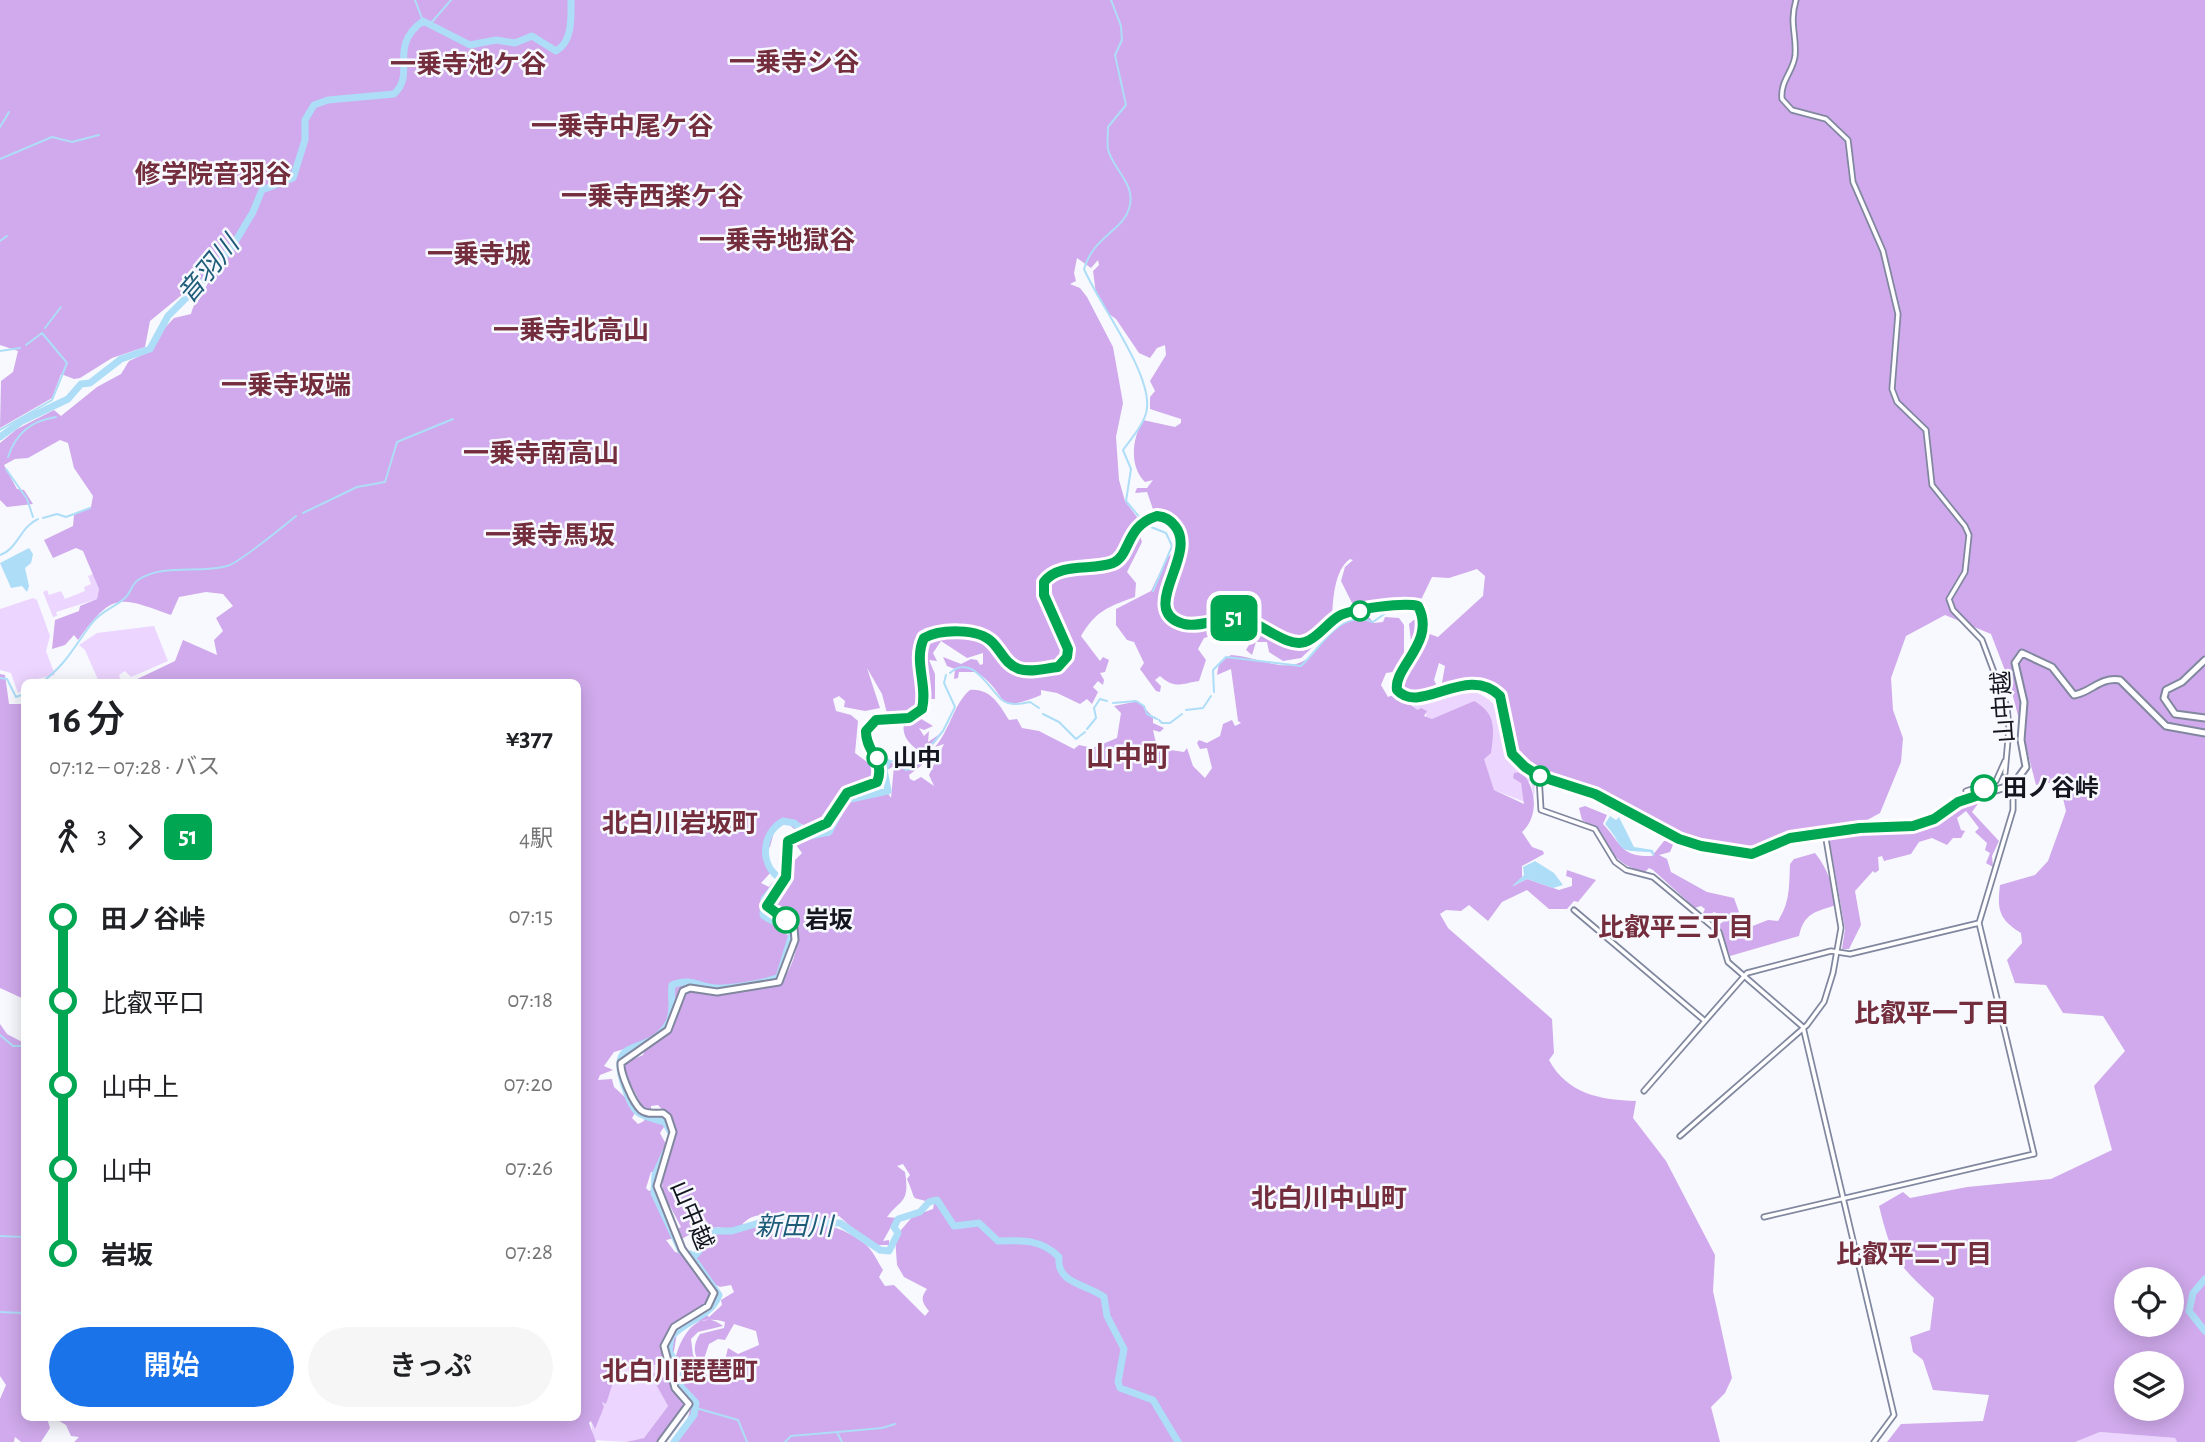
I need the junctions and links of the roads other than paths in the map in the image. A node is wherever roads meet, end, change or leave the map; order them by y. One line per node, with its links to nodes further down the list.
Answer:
1 (1796, 0): 7 (street)
2 (2205, 660): 3 (main road)
3 (2205, 718)
4 (2205, 733): 6 (main road, 山中越)
5 (1539, 776): 8 (main road); 12 (street); 19 (main road, 山中越)
6 (2013, 785): 8 (main road); 10 (street)
7 (1966, 792)
8 (1825, 833): 11 (street)
9 (1574, 910): 13 (street)
10 (1979, 923): 11 (street); 17 (street)
11 (1838, 952): 12 (street); 14 (street)
12 (1744, 976): 13 (street); 14 (street)
13 (1705, 1021): 15 (street)
14 (1803, 1027): 16 (street); 17 (street)
15 (1644, 1091)
16 (1680, 1136)
17 (1844, 1198): 18 (street); 20 (street)
18 (1764, 1217)
19 (661, 1442)
20 (1874, 1442)

